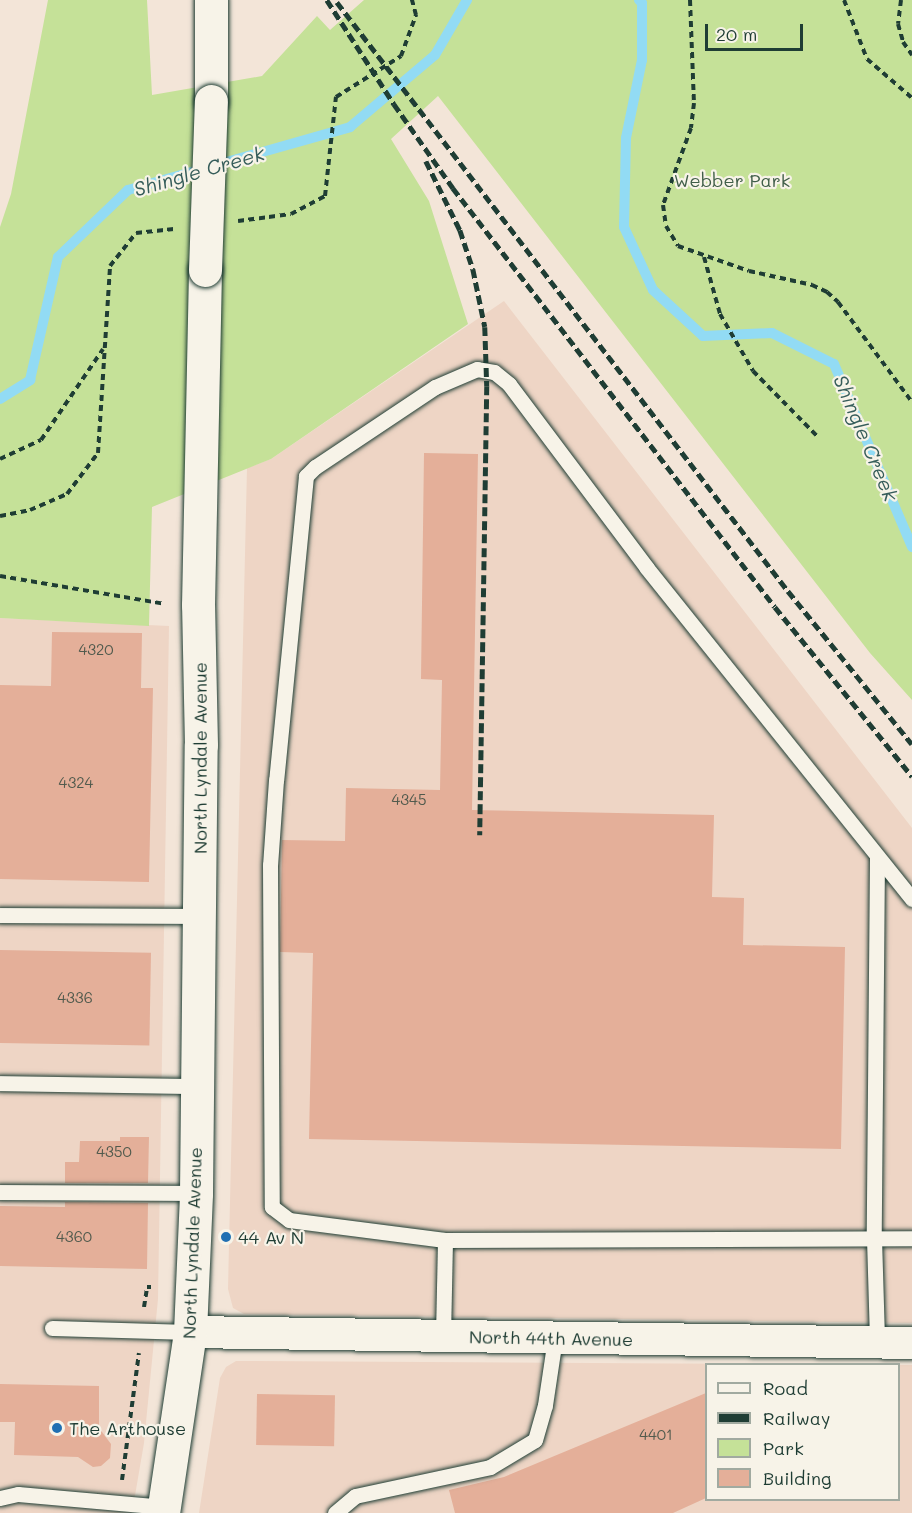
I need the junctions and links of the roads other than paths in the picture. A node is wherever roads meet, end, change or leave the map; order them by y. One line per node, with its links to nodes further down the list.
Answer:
1 (211, 0): 5 (street, North Lyndale Avenue, bridge)
2 (877, 858): 3 (lane); 10 (lane); 12 (lane)
3 (912, 899)
4 (0, 915): 5 (lane)
5 (200, 916): 7 (street, North Lyndale Avenue)
6 (0, 1083): 7 (lane)
7 (197, 1086): 9 (street, North Lyndale Avenue)
8 (0, 1192): 9 (lane)
9 (196, 1193): 14 (street, North Lyndale Avenue)
10 (874, 1238): 11 (lane); 12 (lane); 17 (lane)
11 (912, 1238)
12 (445, 1240): 15 (lane)
13 (52, 1328): 14 (lane)
14 (190, 1332): 15 (street, North 44th Avenue); 20 (street, North Lyndale Avenue)
15 (443, 1336): 16 (street, North 44th Avenue)
16 (555, 1338): 17 (street, North 44th Avenue); 21 (lane)
17 (877, 1342): 18 (street, North 44th Avenue)
18 (912, 1343)
19 (0, 1498): 20 (lane)
20 (163, 1510)
21 (335, 1513)

